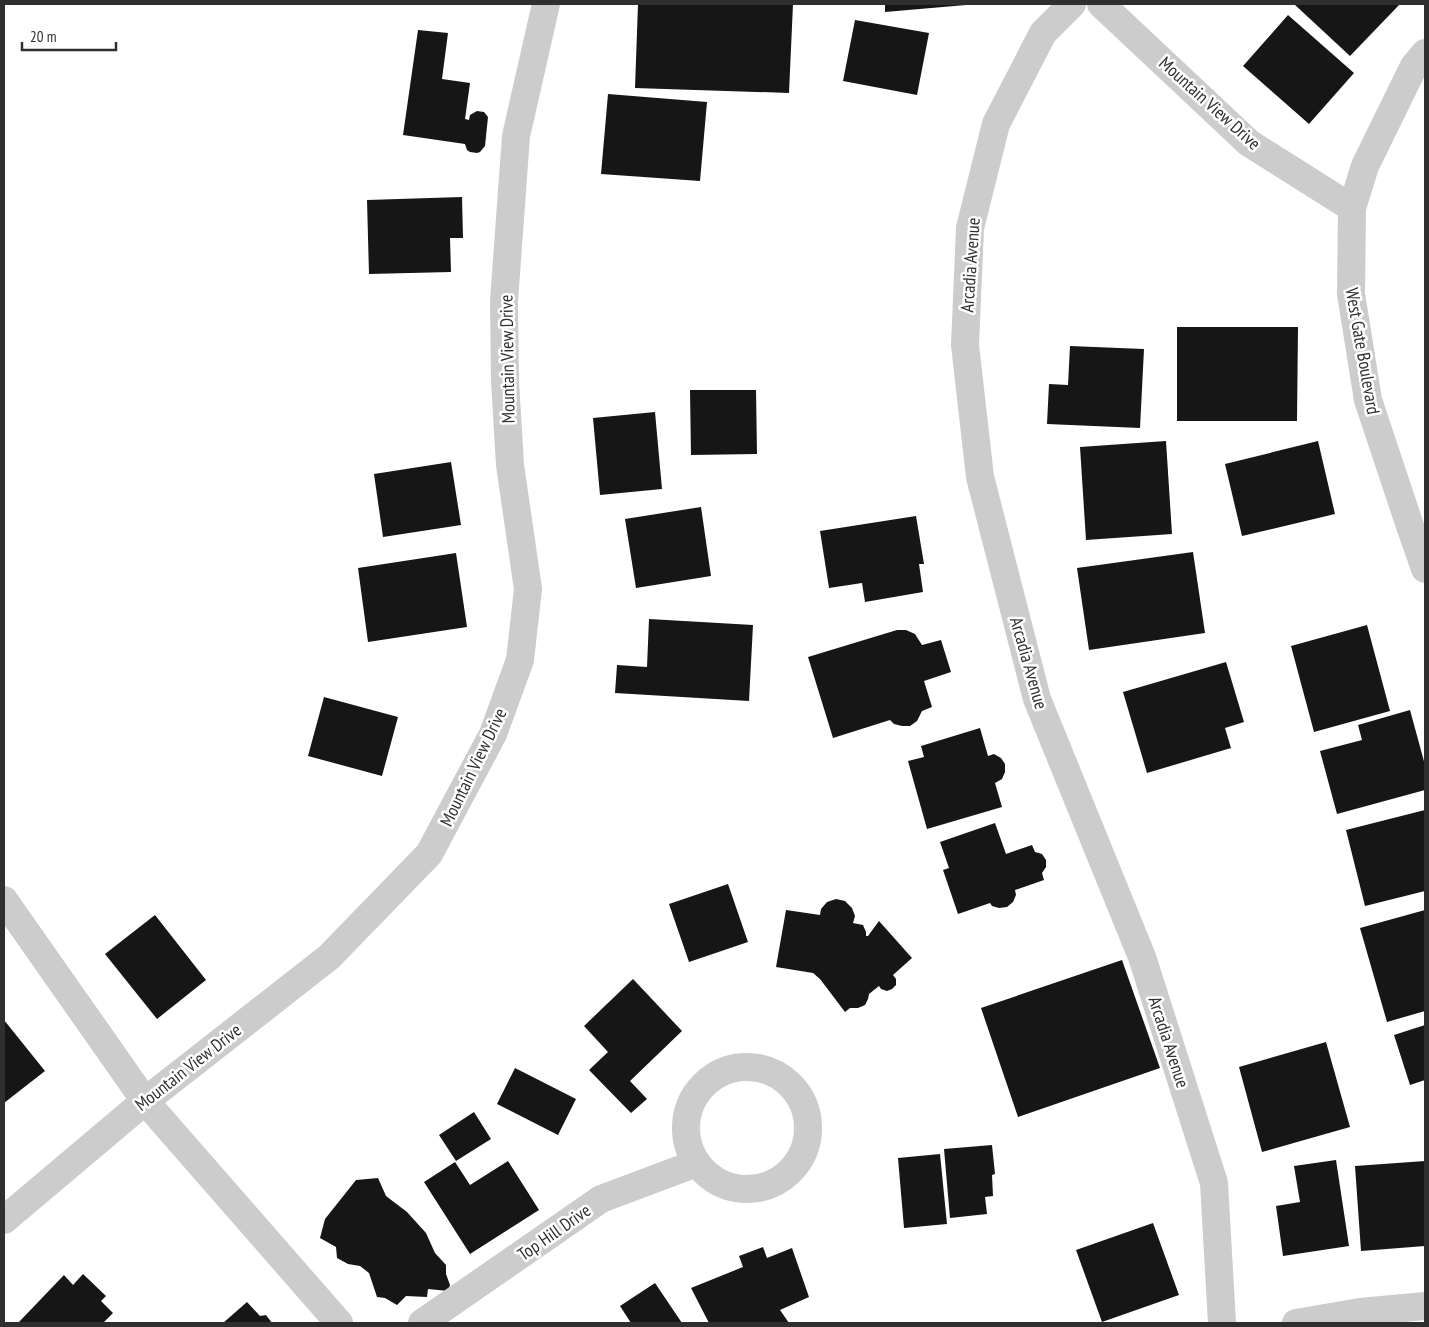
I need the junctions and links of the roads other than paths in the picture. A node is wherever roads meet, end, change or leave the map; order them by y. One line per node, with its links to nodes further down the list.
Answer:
1 (546, 4): 8 (street, Mountain View Drive)
2 (1072, 4): 14 (street, Arcadia Avenue)
3 (1101, 4): 5 (street, Mountain View Drive)
4 (1425, 53): 5 (street, West Gate Boulevard)
5 (1352, 208): 6 (street, West Gate Boulevard)
6 (1425, 568)
7 (4, 900): 8 (street)
8 (145, 1101): 10 (street, Mountain View Drive); 12 (street)
9 (697, 1163): 9 (street); 13 (street, Top Hill Drive)
10 (4, 1220)
11 (1425, 1306): 15 (street)
12 (339, 1323)
13 (422, 1323)
14 (1222, 1323)
15 (1296, 1323)

